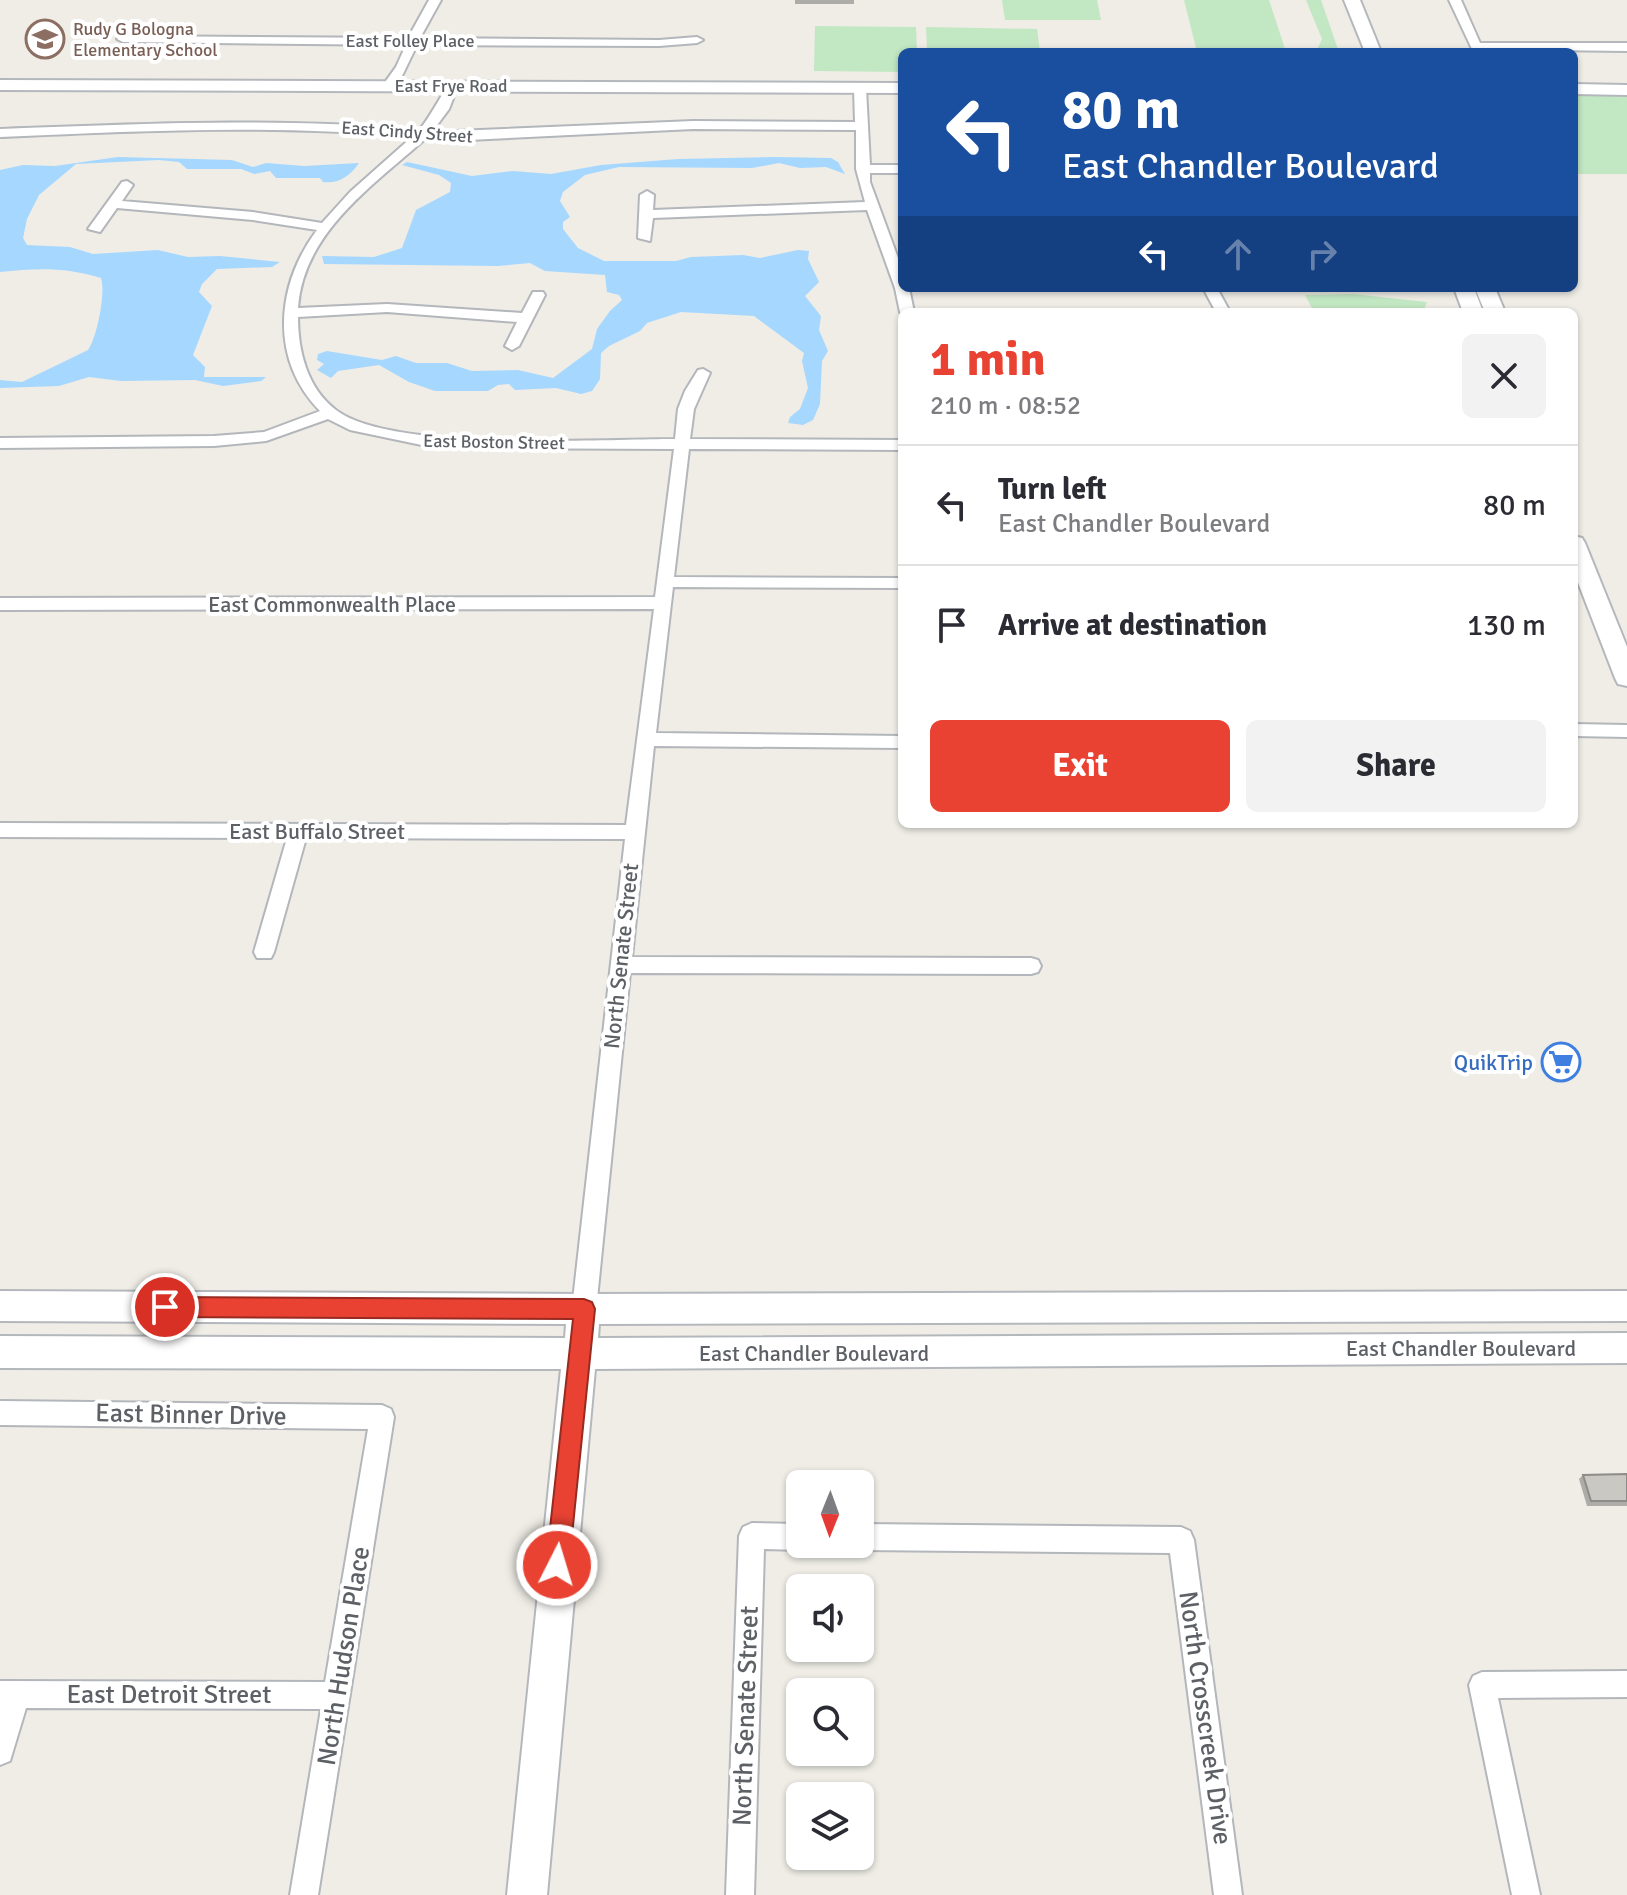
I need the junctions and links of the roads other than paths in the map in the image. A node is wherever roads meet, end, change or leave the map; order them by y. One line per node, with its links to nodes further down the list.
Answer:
1 (423, 0): 7 (street)
2 (435, 0): 7 (street)
3 (1352, 0): 9 (main road)
4 (1455, 0): 8 (street)
5 (123, 39): 7 (street, East Folley Place)
6 (697, 40): 7 (street, East Folley Place)
7 (404, 41): 11 (street)
8 (1627, 47)
9 (1371, 48)
10 (0, 85): 11 (main road, East Frye Road)
11 (389, 85): 12 (main road, East Frye Road)
12 (452, 86): 13 (main road, East Frye Road); 19 (street)
13 (860, 88): 14 (main road, East Frye Road); 17 (street)
14 (898, 88)
15 (1578, 89): 16 (main road)
16 (1627, 90)
17 (861, 126): 19 (street, East Cindy Street); 20 (street)
18 (0, 133): 19 (street, East Cindy Street)
19 (422, 135): 27 (street)
20 (862, 169): 21 (street); 25 (street)
21 (898, 169)
22 (127, 185): 24 (street)
23 (647, 195): 26 (street)
24 (113, 204): 27 (street); 28 (street)
25 (872, 206): 26 (street); 30 (street)
26 (646, 214): 29 (street)
27 (325, 227): 32 (street)
28 (95, 229)
29 (645, 238)
30 (896, 255)
31 (538, 295): 33 (street)
32 (289, 313): 33 (street); 36 (street)
33 (526, 318): 34 (street)
34 (512, 346)
35 (703, 373): 38 (street, North Senate Street)
36 (332, 415): 37 (street); 38 (street, East Boston Street)
37 (0, 443)
38 (683, 443): 39 (street, East Boston Street); 40 (street, North Senate Street)
39 (898, 445)
40 (666, 582): 42 (street); 43 (street, North Senate Street)
41 (1582, 582): 45 (main road)
42 (898, 583)
43 (664, 603): 44 (street, East Commonwealth Place); 48 (street, North Senate Street)
44 (0, 604)
45 (1626, 674)
46 (1578, 730): 47 (street)
47 (1627, 731)
48 (647, 739): 49 (street); 52 (street, North Senate Street)
49 (898, 742)
50 (0, 830): 51 (street, East Buffalo Street)
51 (299, 830): 52 (street, East Buffalo Street); 53 (street)
52 (635, 832): 54 (street, North Senate Street)
53 (264, 952)
54 (620, 965): 55 (street); 59 (street, North Senate Street)
55 (1031, 966)
56 (1187, 1305): 58 (main road, East Chandler Boulevard); 59 (main road, East Chandler Boulevard); 60 (main road)
57 (0, 1306): 59 (main road, East Chandler Boulevard)
58 (1627, 1306)
59 (584, 1309): 63 (main road)
60 (1194, 1348): 61 (main road, East Chandler Boulevard); 63 (main road, East Chandler Boulevard)
61 (1627, 1348)
62 (0, 1352): 63 (main road, East Chandler Boulevard)
63 (579, 1355): 73 (main road)
64 (0, 1413): 65 (street, East Binner Drive)
65 (382, 1417): 70 (street, North Hudson Place)
66 (786, 1537): 74 (street, North Senate Street)
67 (874, 1537): 75 (street, North Crosscreek Drive)
68 (1627, 1684): 76 (street)
69 (8, 1694): 70 (street, East Detroit Street); 71 (street)
70 (338, 1696): 72 (street, North Hudson Place)
71 (0, 1751)
72 (304, 1895)
73 (527, 1895)
74 (740, 1895)
75 (1228, 1895)
76 (1526, 1895)

